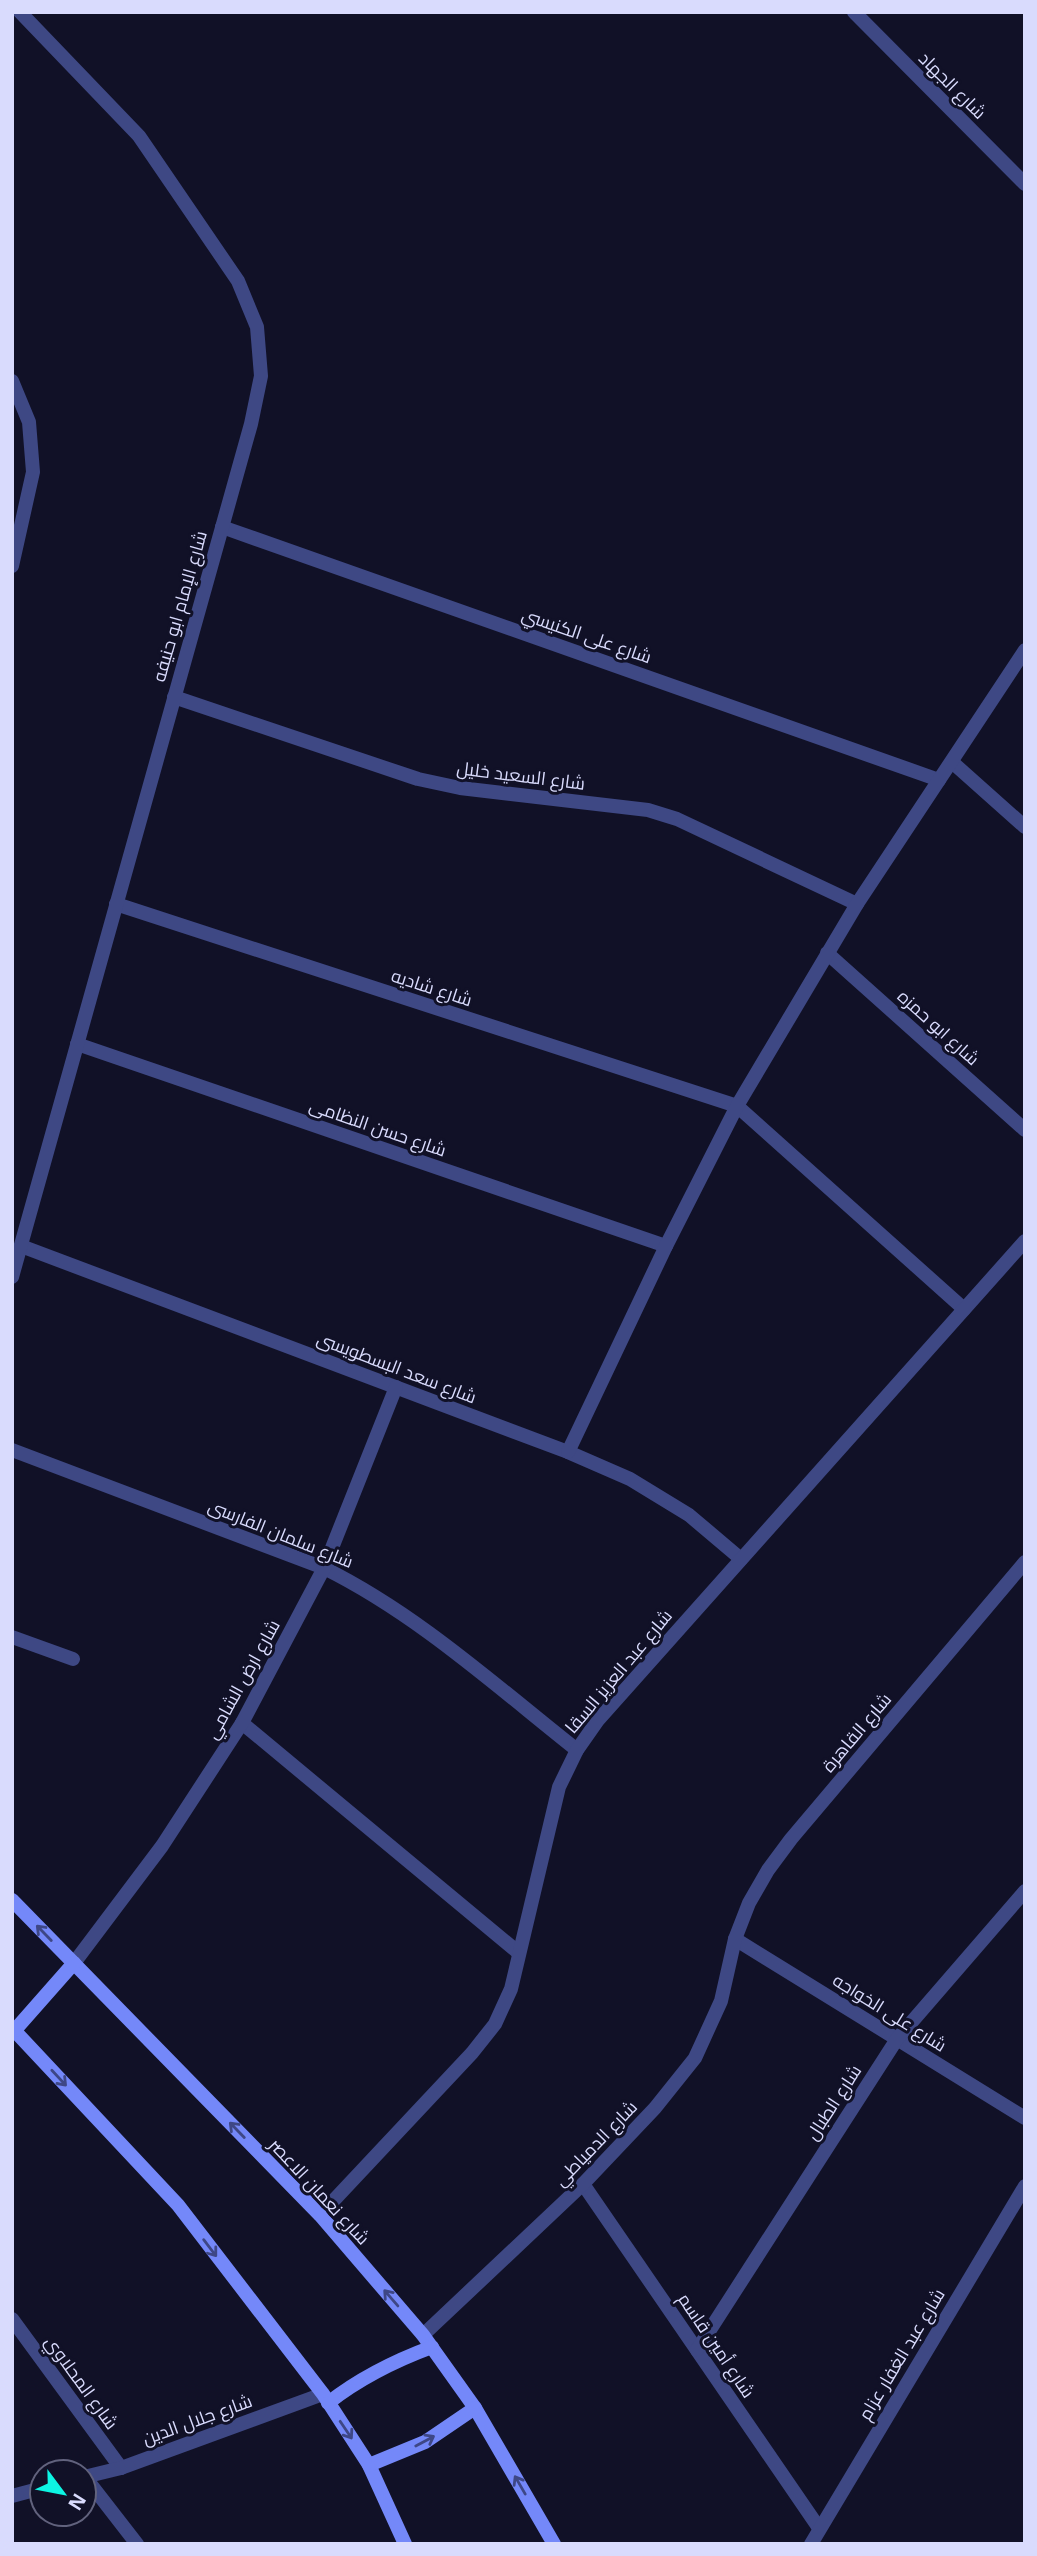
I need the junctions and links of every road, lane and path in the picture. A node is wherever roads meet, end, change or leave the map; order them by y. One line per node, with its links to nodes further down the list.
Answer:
1 (20, 12): 5 (street, شارع الإمام ابو حنيفه)
2 (854, 12): 3 (street, شارع الجهاد)
3 (1025, 184)
4 (12, 381): 6 (street)
5 (222, 527): 8 (street, شارع الإمام ابو حنيفه); 10 (street, شارع على الكنيسي)
6 (12, 566)
7 (1025, 650): 9 (street)
8 (174, 697): 12 (street, شارع الإمام ابو حنيفه); 13 (street, شارع السعيد خليل)
9 (952, 762): 10 (street); 11 (street)
10 (939, 780): 13 (street)
11 (1025, 827)
12 (116, 904): 15 (street, شارع الإمام ابو حنيفه); 16 (street, شارع شاديه)
13 (857, 904): 14 (street)
14 (827, 953): 16 (street); 17 (street, شارع ابو حمزه)
15 (77, 1044): 19 (street, شارع الإمام ابو حنيفه); 20 (street, شارع حسن النظامى)
16 (737, 1106): 20 (street); 22 (street)
17 (1025, 1130)
18 (1025, 1241): 22 (street, شارع عبد العزيز السقا)
19 (21, 1245): 21 (street, شارع الإمام ابو حنيفه); 23 (street, شارع سعد البسطويسى)
20 (666, 1246): 25 (street)
21 (12, 1277)
22 (964, 1309): 26 (street, شارع عبد العزيز السقا)
23 (396, 1387): 25 (street, شارع سعد البسطويسى); 28 (street, شارع ارض الشامي)
24 (12, 1450): 28 (street, شارع سلمان الفارسى)
25 (568, 1452): 26 (street, شارع سعد البسطويسى)
26 (741, 1559): 32 (street, شارع عبد العزيز السقا)
27 (1025, 1562): 35 (street, شارع القاهرة)
28 (324, 1568): 31 (street, شارع ارض الشامي); 32 (street, شارع سلمان الفارسى)
29 (12, 1637): 30 (street)
30 (73, 1659)
31 (242, 1723): 36 (street); 37 (street, شارع ارض الشامي)
32 (577, 1750): 36 (street, شارع عبد العزيز السقا)
33 (1025, 1891): 39 (street, شارع الطبال)
34 (12, 1900): 37 (main road, شارع نعمان الاعصر, one-way to 34)
35 (735, 1939): 39 (street, شارع على الخواجه); 41 (street, شارع الدمياطي)
36 (519, 1953): 43 (street, شارع عبد العزيز السقا)
37 (74, 1963): 38 (main road); 43 (main road, شارع نعمان الاعصر, one-way to 37)
38 (13, 2029): 47 (main road, one-way to 47)
39 (897, 2039): 40 (street, شارع على الخواجه); 46 (street, شارع الطبال)
40 (1025, 2118)
41 (583, 2184): 45 (street, شارع الدمياطي); 46 (street, شارع أمين قاسم)
42 (1025, 2186): 53 (street, شارع عبد الغفار عزام)
43 (320, 2216): 45 (main road, شارع نعمان الاعصر, one-way to 43)
44 (12, 2319): 50 (street, شارع المحلاوي)
45 (428, 2341): 47 (main road); 48 (main road, شارع نعمان الاعصر)
46 (697, 2350): 53 (street, شارع أمين قاسم)
47 (325, 2399): 49 (main road, one-way to 49); 50 (street, شارع جلال الدين)
48 (475, 2408): 49 (main road, one-way to 48); 56 (main road, شارع نعمان الاعصر, one-way to 48)
49 (369, 2465): 55 (main road)
50 (121, 2468): 51 (street, شارع جلال الدين)
51 (98, 2474)
52 (98, 2494): 54 (street)
53 (819, 2528): 57 (street, شارع عبد الغفار عزام)
54 (137, 2544)
55 (405, 2544)
56 (554, 2544)
57 (811, 2544)

